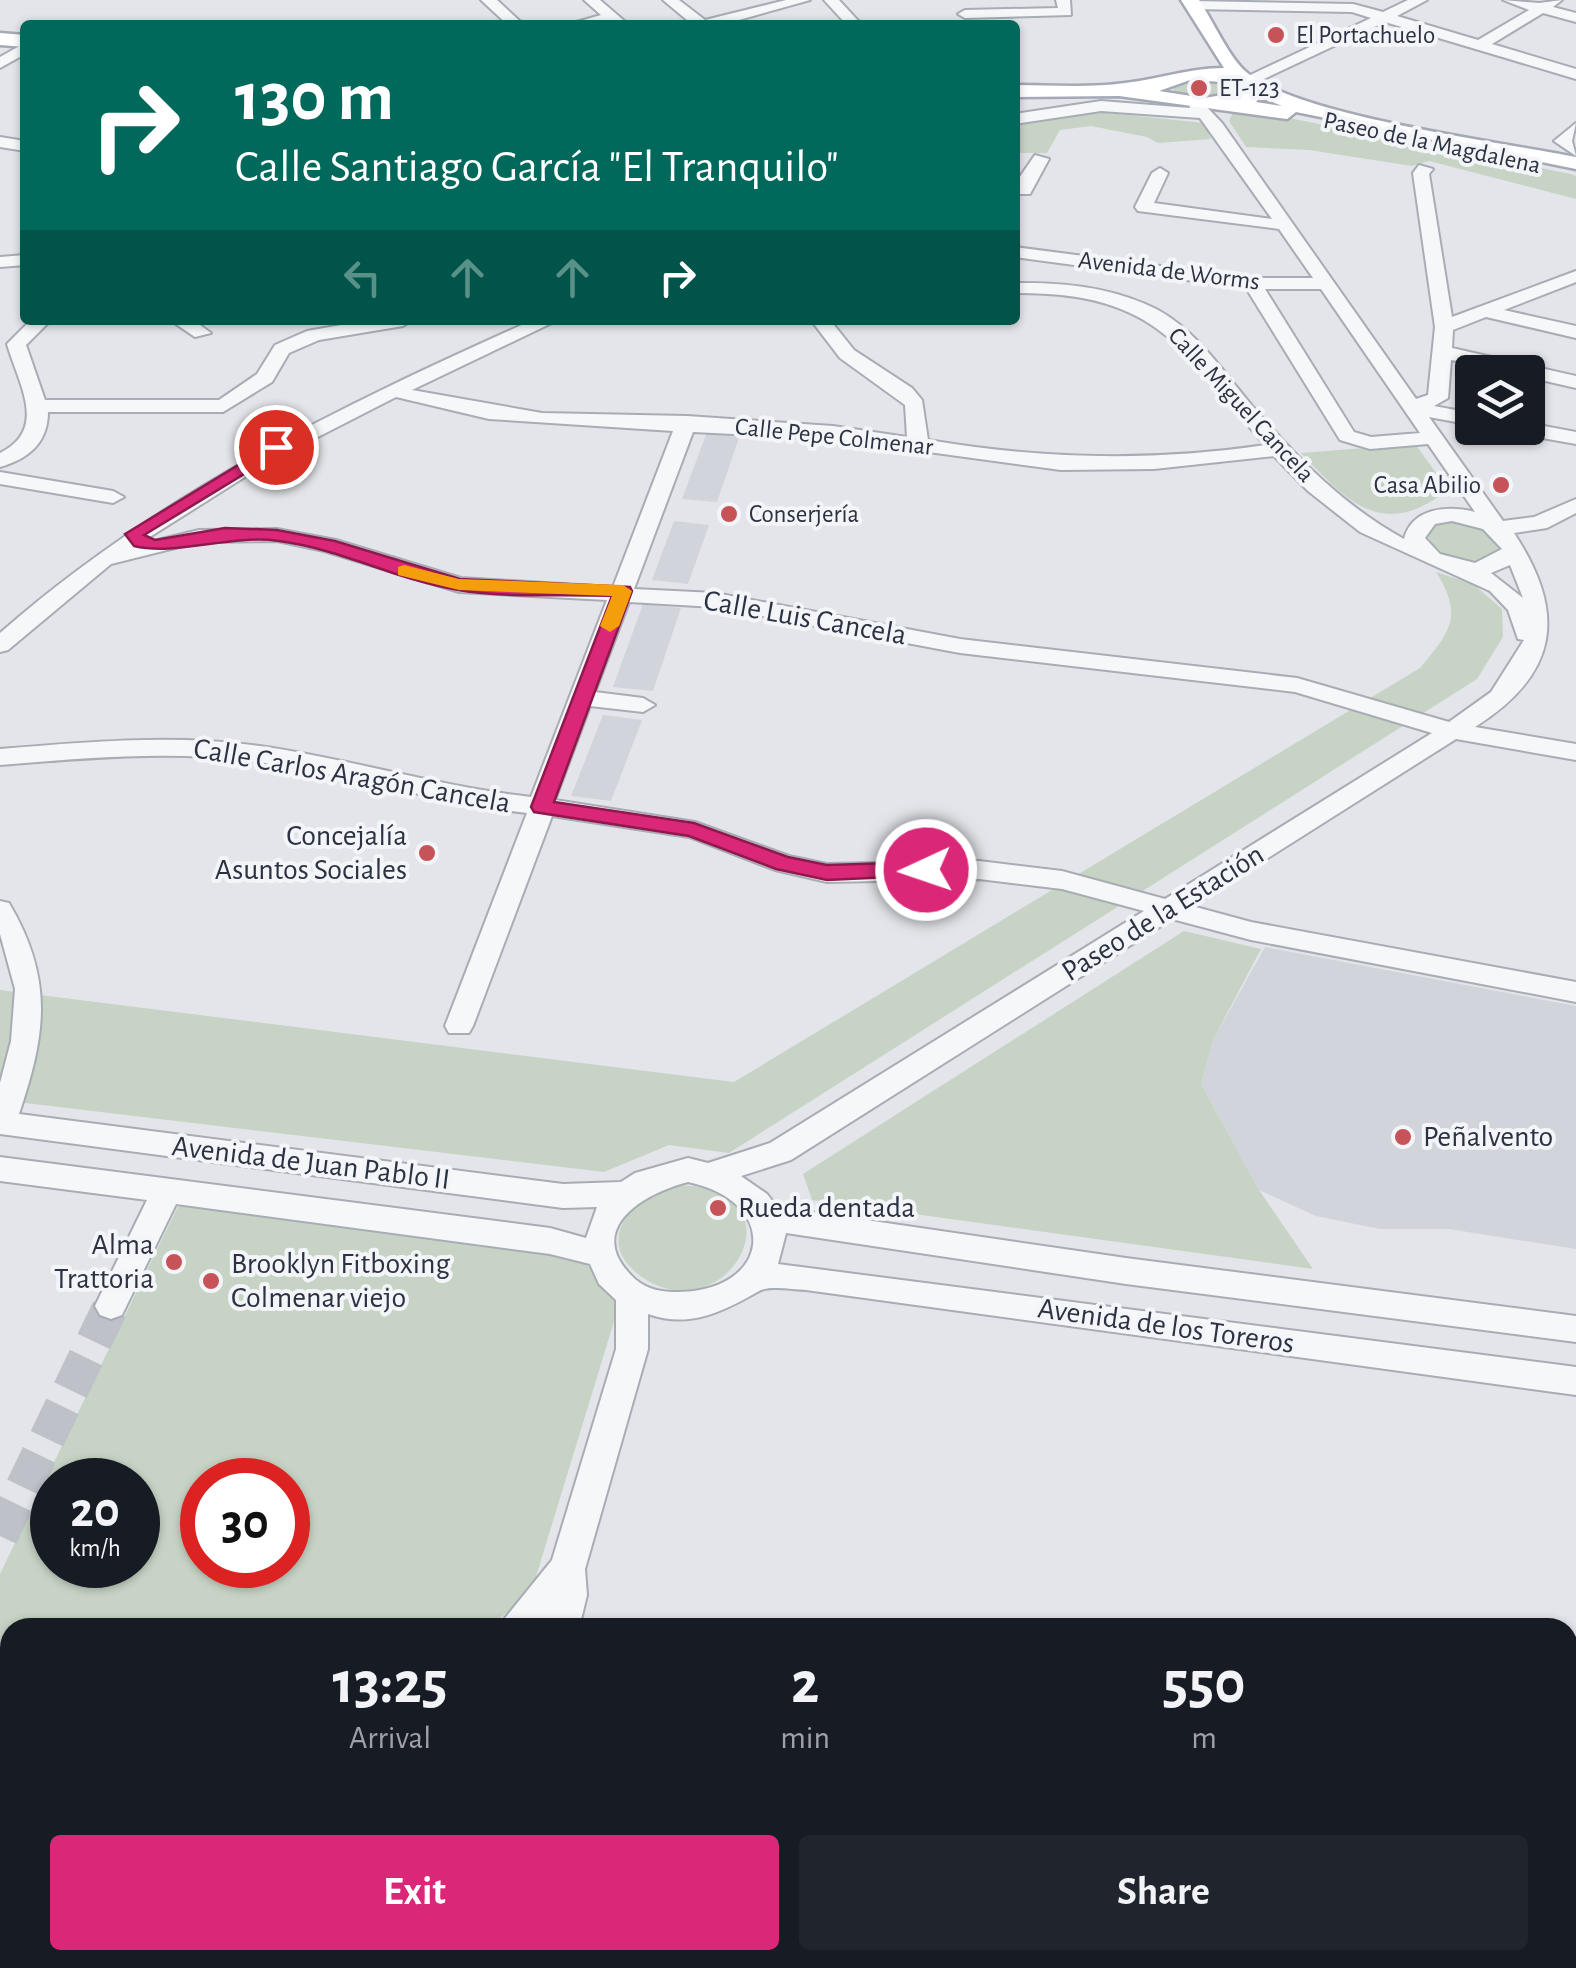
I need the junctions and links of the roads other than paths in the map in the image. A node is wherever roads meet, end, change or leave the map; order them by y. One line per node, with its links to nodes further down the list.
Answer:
1 (488, 0): 18 (street)
2 (590, 0): 19 (street)
3 (670, 0): 20 (street)
4 (750, 0): 14 (street)
5 (803, 0): 14 (street)
6 (831, 0): 22 (street)
7 (1063, 0): 15 (street)
8 (1420, 0): 16 (street)
9 (1510, 0): 13 (street)
10 (1168, 2): 28 (main road)
11 (1192, 2): 12 (street); 30 (main road)
12 (1273, 3): 16 (street)
13 (1548, 4): 17 (street); 23 (street)
14 (765, 11): 21 (street)
15 (964, 13)
16 (1385, 17): 23 (street); 30 (street)
17 (1576, 18)
18 (511, 20)
19 (616, 20)
20 (696, 20)
21 (725, 20)
22 (850, 20)
23 (1479, 46): 27 (street)
24 (20, 50): 26 (street)
25 (1576, 56): 27 (street)
26 (0, 66)
27 (1557, 69): 29 (street)
28 (1187, 74): 30 (main road); 31 (main road)
29 (1576, 74)
30 (1249, 82): 35 (main road); 39 (main road, Paseo de la Magdalena)
31 (1164, 89): 32 (main road, Paseo de la Magdalena); 35 (main road, Paseo de la Magdalena)
32 (1020, 91)
33 (1020, 103): 34 (street)
34 (1068, 110): 35 (street); 36 (street)
35 (1213, 110): 39 (main road, Paseo de la Magdalena); 43 (street)
36 (1020, 118)
37 (1576, 128): 39 (street)
38 (1041, 159): 42 (street)
39 (1573, 161)
40 (1424, 168): 55 (street)
41 (1160, 173): 43 (street)
42 (1020, 190)
43 (1264, 221): 47 (street)
44 (1020, 253): 46 (street, Avenida de Worms)
45 (1570, 282): 49 (street)
46 (1252, 283): 47 (street, Avenida de Worms); 66 (street)
47 (1324, 284): 62 (street)
48 (1020, 288): 69 (street, Calle Miguel Cancela)
49 (1487, 312): 55 (street); 56 (street)
50 (37, 325): 61 (street)
51 (188, 325): 57 (street)
52 (372, 325): 61 (street)
53 (538, 325): 60 (street)
54 (824, 325): 68 (street)
55 (1444, 326): 58 (street)
56 (1576, 332)
57 (202, 333)
58 (1444, 352): 59 (street); 62 (street)
59 (1576, 382)
60 (392, 390): 64 (street, Calle Pepe Colmenar); 79 (street)
61 (38, 406): 70 (street)
62 (1412, 408): 63 (street); 66 (street)
63 (1455, 416)
64 (687, 422): 68 (street, Calle Pepe Colmenar); 85 (street)
65 (1545, 432): 67 (street)
66 (1432, 438): 71 (street)
67 (1576, 438)
68 (918, 445): 69 (street, Calle Pepe Colmenar)
69 (1278, 449): 75 (street, Calle Miguel Cancela)
70 (0, 461)
71 (1456, 472): 76 (street); 78 (street)
72 (0, 478): 73 (street)
73 (113, 496)
74 (1576, 505): 77 (street)
75 (1344, 511): 76 (street, Calle Miguel Cancela); 82 (street, Calle Miguel Cancela)
76 (1430, 520): 78 (street, Calle Miguel Cancela); 82 (street)
77 (1539, 523): 78 (street, Calle Miguel Cancela); 81 (street)
78 (1497, 527): 81 (street, Paseo de la Estación)
79 (134, 534): 80 (street); 83 (street)
80 (155, 545): 83 (street, Calle Luis Cancela); 85 (street, Calle Luis Cancela)
81 (1512, 550): 84 (street); 87 (street, Paseo de la Estación)
82 (1433, 559): 84 (street, Calle Miguel Cancela)
83 (96, 561): 86 (street)
84 (1466, 568): 87 (street)
85 (623, 591): 88 (street); 90 (street, Calle Luis Cancela)
86 (0, 644)
87 (1529, 655): 90 (street, Paseo de la Estación)
88 (582, 698): 89 (street); 93 (street)
89 (643, 705)
90 (1453, 732): 91 (street, Calle Luis Cancela); 94 (street, Paseo de la Estación)
91 (1576, 752)
92 (0, 757): 93 (street, Calle Carlos Aragón Cancela)
93 (542, 807): 94 (street, Calle Carlos Aragón Cancela); 97 (street)
94 (1170, 908): 96 (street, Calle Carlos Aragón Cancela); 99 (street, Paseo de la Estación)
95 (0, 910): 98 (street)
96 (1576, 992)
97 (460, 1026)
98 (1, 1123): 103 (street, Avenida de Juan Pablo II)
99 (780, 1152): 101 (street, Paseo de la Estación); 104 (street)
100 (0, 1169): 102 (street, Avenida de Juan Pablo II)
101 (712, 1173): 103 (street); 104 (street)
102 (168, 1189): 105 (street, Avenida de Juan Pablo II); 108 (street)
103 (622, 1194): 105 (street)
104 (762, 1209): 106 (street); 110 (street, Avenida de los Toreros)
105 (601, 1254): 107 (street)
106 (755, 1276): 109 (street); 112 (street, Avenida de los Toreros)
107 (632, 1294): 109 (street); 111 (street)
108 (112, 1306)
109 (669, 1307): 111 (street)
110 (1576, 1329)
111 (632, 1349): 113 (street)
112 (1576, 1381)
113 (567, 1568): 114 (street); 115 (street)
114 (524, 1618)
115 (563, 1618)

